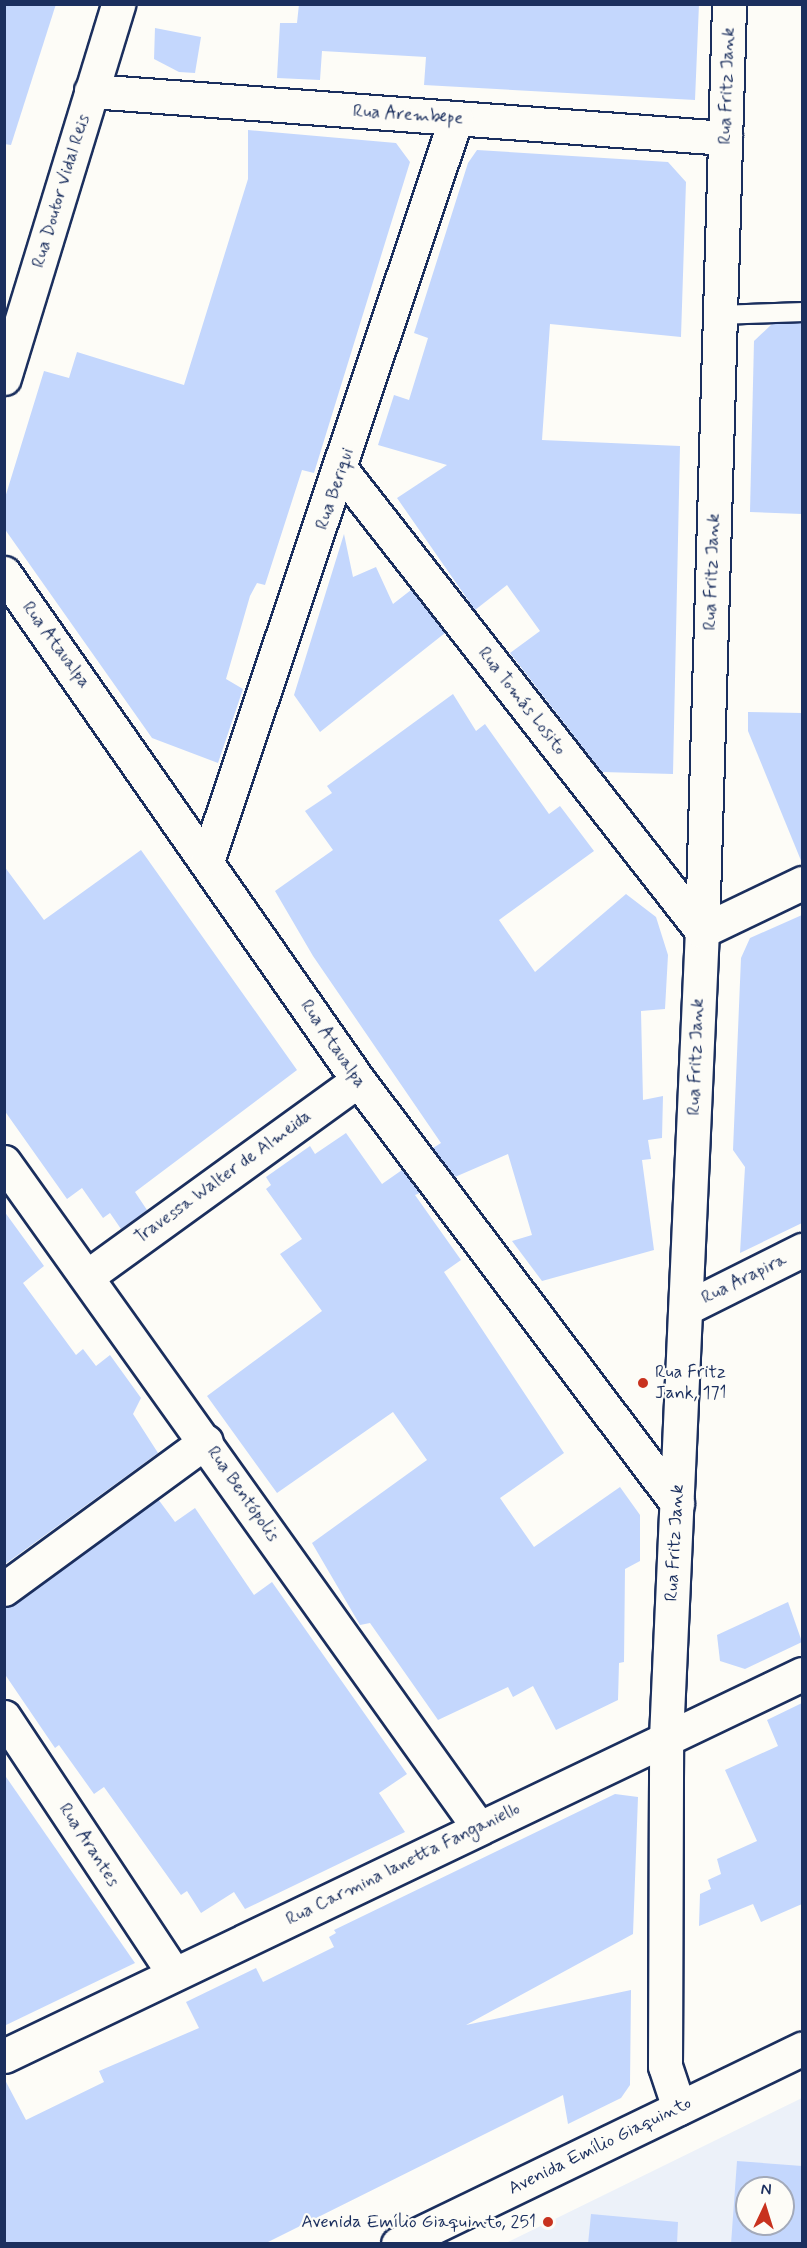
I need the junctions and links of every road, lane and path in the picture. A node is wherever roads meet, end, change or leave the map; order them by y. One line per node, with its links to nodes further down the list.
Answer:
1 (118, 4): 3 (street, Rua Doutor Vidal Reis)
2 (729, 4): 5 (street, Rua Fritz Jank)
3 (91, 92): 4 (street, Rua Arembepe); 8 (street, Rua Doutor Vidal Reis)
4 (456, 118): 5 (street, Rua Arembepe); 9 (street, Rua Beriqui)
5 (725, 138): 7 (street, Rua Fritz Jank)
6 (802, 312): 7 (lane)
7 (720, 315): 13 (street, Rua Fritz Jank)
8 (4, 378)
9 (342, 471): 11 (street, Rua Beriqui); 13 (street, Rua Tomás Losito)
10 (4, 573): 11 (street, Rua Ataualpa)
11 (208, 858): 14 (street, Rua Ataualpa)
12 (802, 883): 13 (street)
13 (702, 931): 18 (street, Rua Fritz Jank)
14 (358, 1080): 17 (street, Travessa Walter de Almeida); 20 (street, Rua Ataualpa)
15 (4, 1162): 17 (street, Rua Bentópolis)
16 (802, 1250): 18 (street, Rua Arapira)
17 (89, 1275): 19 (street, Rua Bentópolis)
18 (686, 1308): 20 (street, Rua Fritz Jank)
19 (206, 1441): 21 (street); 25 (street, Rua Bentópolis)
20 (677, 1503): 24 (street, Rua Fritz Jank)
21 (4, 1588)
22 (802, 1674): 24 (street, Rua Carmina Ianetta Fanganiello)
23 (4, 1717): 26 (street, Rua Arantes)
24 (666, 1738): 25 (street, Rua Carmina Ianetta Fanganiello); 29 (street, Rua Fritz Jank)
25 (479, 1828): 26 (street, Rua Carmina Ianetta Fanganiello)
26 (174, 1974): 28 (street, Rua Carmina Ianetta Fanganiello)
27 (802, 2049): 29 (street, Avenida Emílio Giaquinto)
28 (4, 2056)
29 (679, 2108): 30 (street, Avenida Emílio Giaquinto)
30 (398, 2244)

